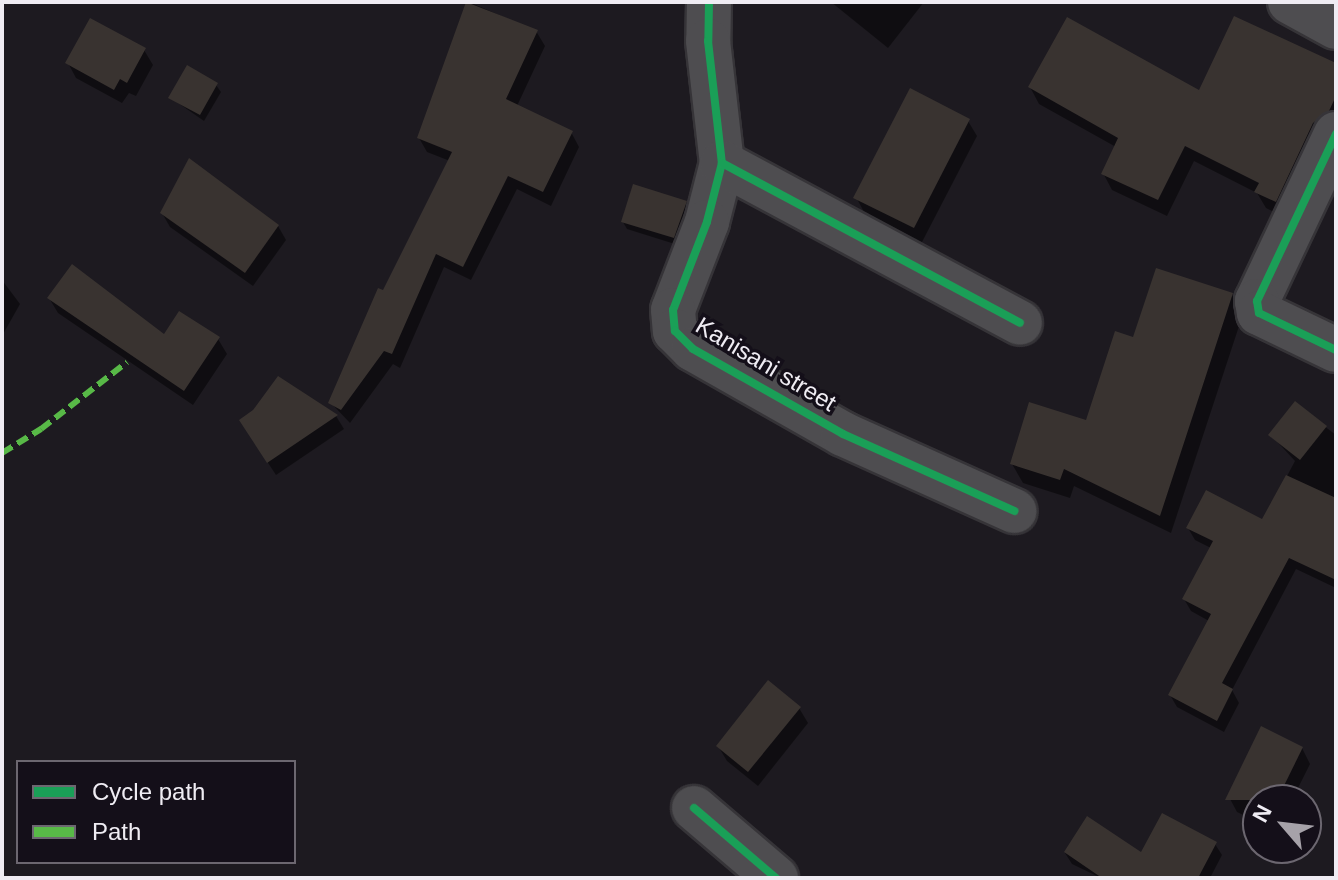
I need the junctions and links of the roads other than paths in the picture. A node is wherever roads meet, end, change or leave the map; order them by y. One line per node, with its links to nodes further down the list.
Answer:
1 (709, 2): 5 (street, Kanisani street)
2 (1290, 2): 3 (street)
3 (1336, 27)
4 (1336, 134): 7 (street)
5 (722, 163): 6 (street); 8 (street, Kanisani street)
6 (1020, 323)
7 (1336, 350)
8 (1014, 511)
9 (694, 808): 10 (street)
10 (776, 878)

